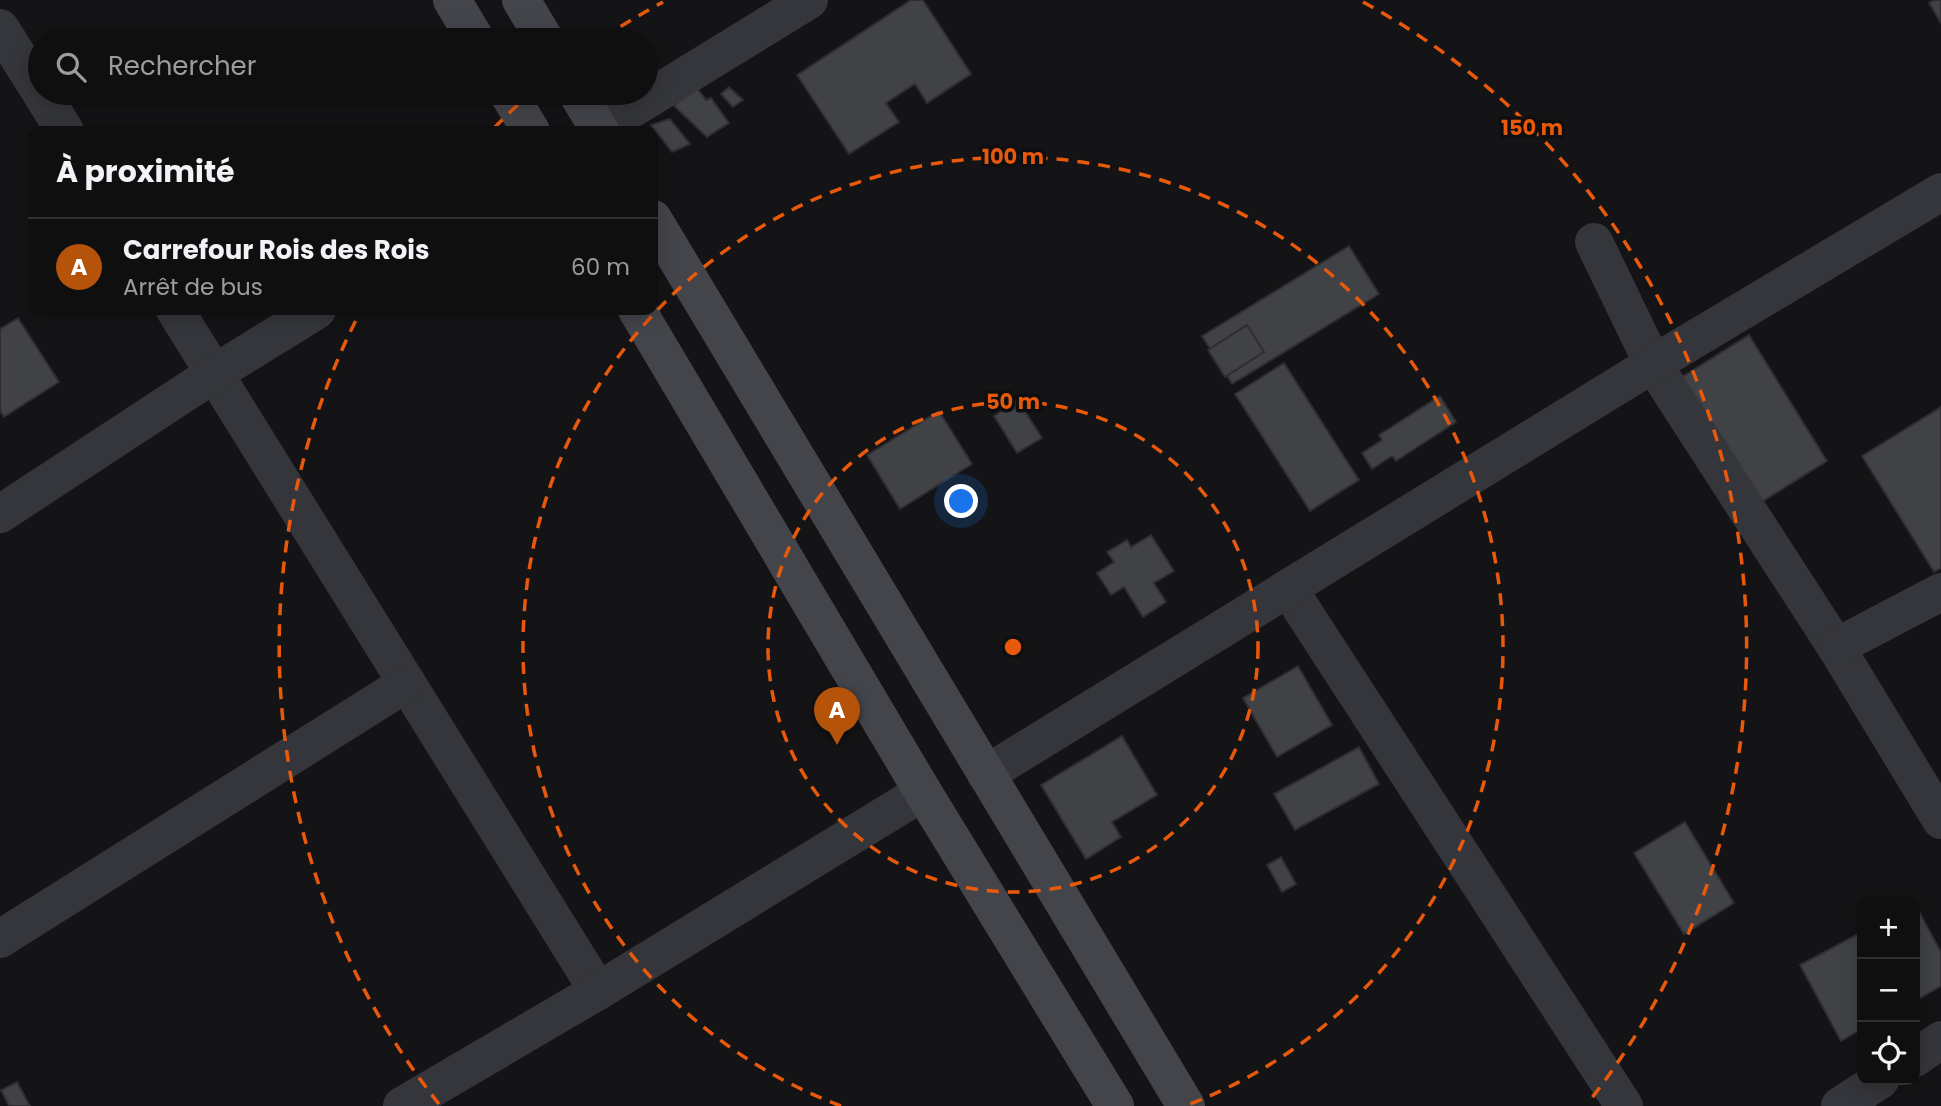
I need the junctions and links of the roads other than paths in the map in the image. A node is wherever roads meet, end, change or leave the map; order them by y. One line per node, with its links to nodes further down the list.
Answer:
1 (452, 0): 5 (main road)
2 (521, 0): 6 (main road)
3 (809, 0): 8 (street)
4 (0, 28): 7 (street)
5 (469, 28)
6 (538, 28)
7 (27, 82)
8 (658, 93)
9 (45, 105): 13 (street)
10 (515, 105): 14 (main road)
11 (584, 105): 15 (main road)
12 (639, 105): 16 (street)
13 (61, 126)
14 (528, 126)
15 (597, 126)
16 (605, 126)
17 (1941, 191): 23 (street)
18 (658, 227): 30 (main road)
19 (1594, 242): 23 (street)
20 (178, 315): 24 (street)
21 (309, 315): 24 (street)
22 (640, 315): 31 (main road)
23 (1653, 364): 26 (street); 28 (street)
24 (215, 373): 25 (street); 29 (street)
25 (0, 514)
26 (1289, 588): 30 (street); 41 (street)
27 (1941, 592): 28 (street)
28 (1836, 647): 32 (street)
29 (407, 683): 33 (street); 34 (street)
30 (986, 774): 40 (main road)
31 (923, 792): 34 (street); 39 (main road)
32 (1941, 820)
33 (0, 939)
34 (598, 991): 38 (street)
35 (1941, 1041): 36 (street)
36 (1920, 1055)
37 (1872, 1085): 42 (street)
38 (402, 1106)
39 (1115, 1106)
40 (1186, 1106)
41 (1624, 1106)
42 (1840, 1106)

